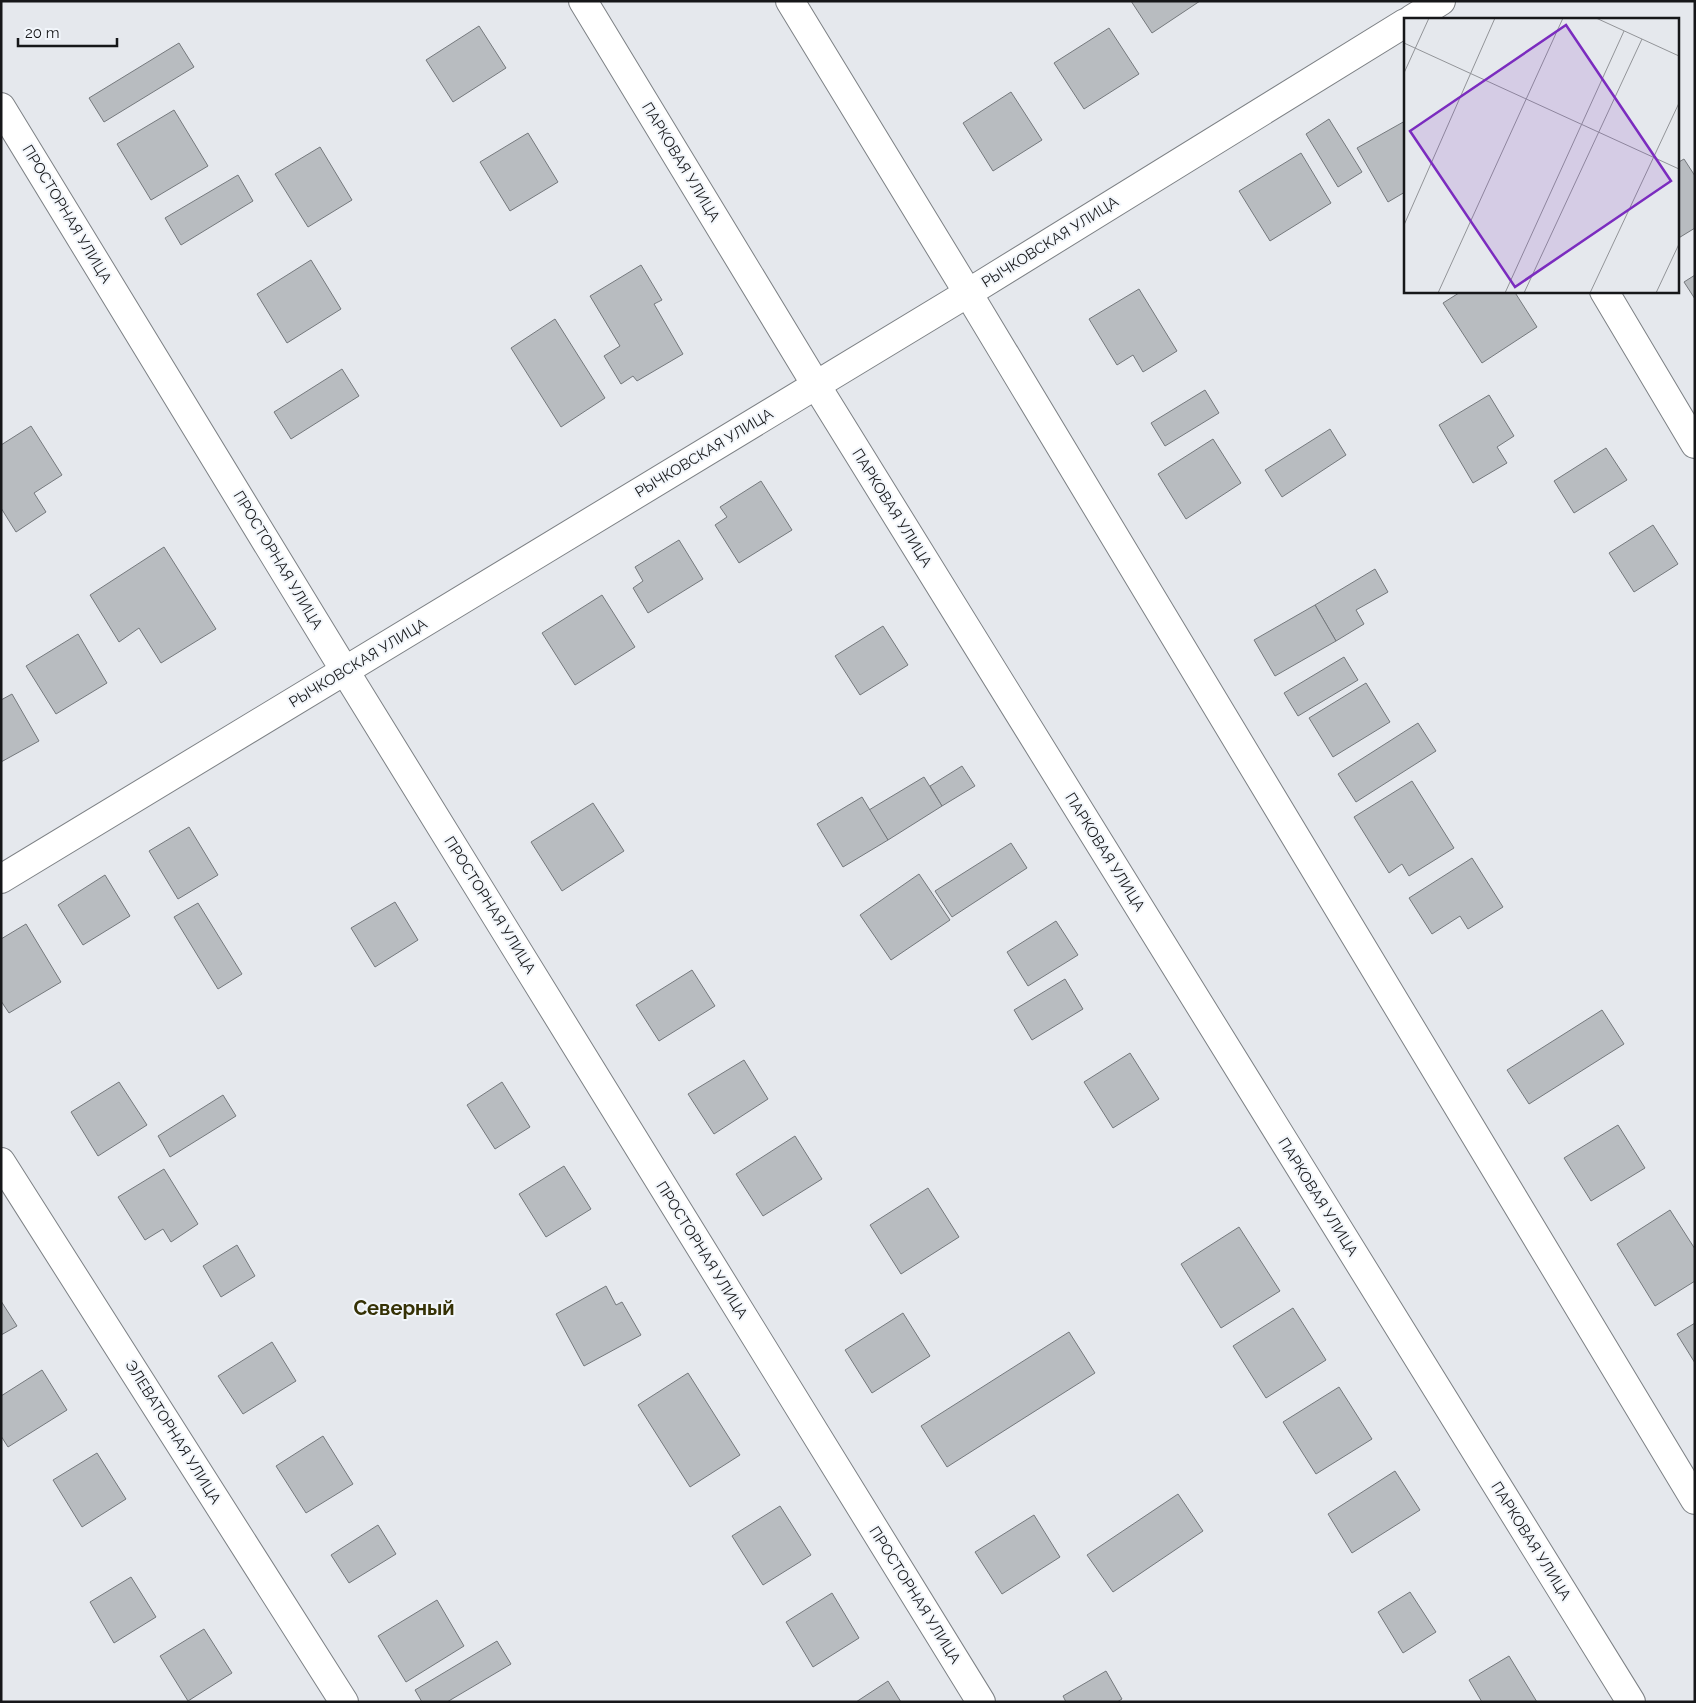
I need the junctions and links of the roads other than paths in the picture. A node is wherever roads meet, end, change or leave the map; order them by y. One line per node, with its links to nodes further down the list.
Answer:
1 (583, 1): 7 (street, ПАРКОВАЯ УЛИЦА)
2 (790, 1): 6 (street)
3 (1404, 24): 6 (street, РЫЧКОВСКАЯ УЛИЦА)
4 (1, 107): 9 (street, ПРОСТОРНАЯ УЛИЦА)
5 (1605, 292): 8 (street)
6 (968, 293): 7 (street, РЫЧКОВСКАЯ УЛИЦА); 12 (street)
7 (816, 385): 9 (street, РЫЧКОВСКАЯ УЛИЦА); 15 (street, ПАРКОВАЯ УЛИЦА)
8 (1695, 444)
9 (345, 672): 10 (street, РЫЧКОВСКАЯ УЛИЦА); 14 (street, ПРОСТОРНАЯ УЛИЦА)
10 (1, 878)
11 (1, 1162): 13 (street, ЭЛЕВАТОРНАЯ УЛИЦА)
12 (1695, 1500)
13 (344, 1702)
14 (981, 1702)
15 (1630, 1702)

